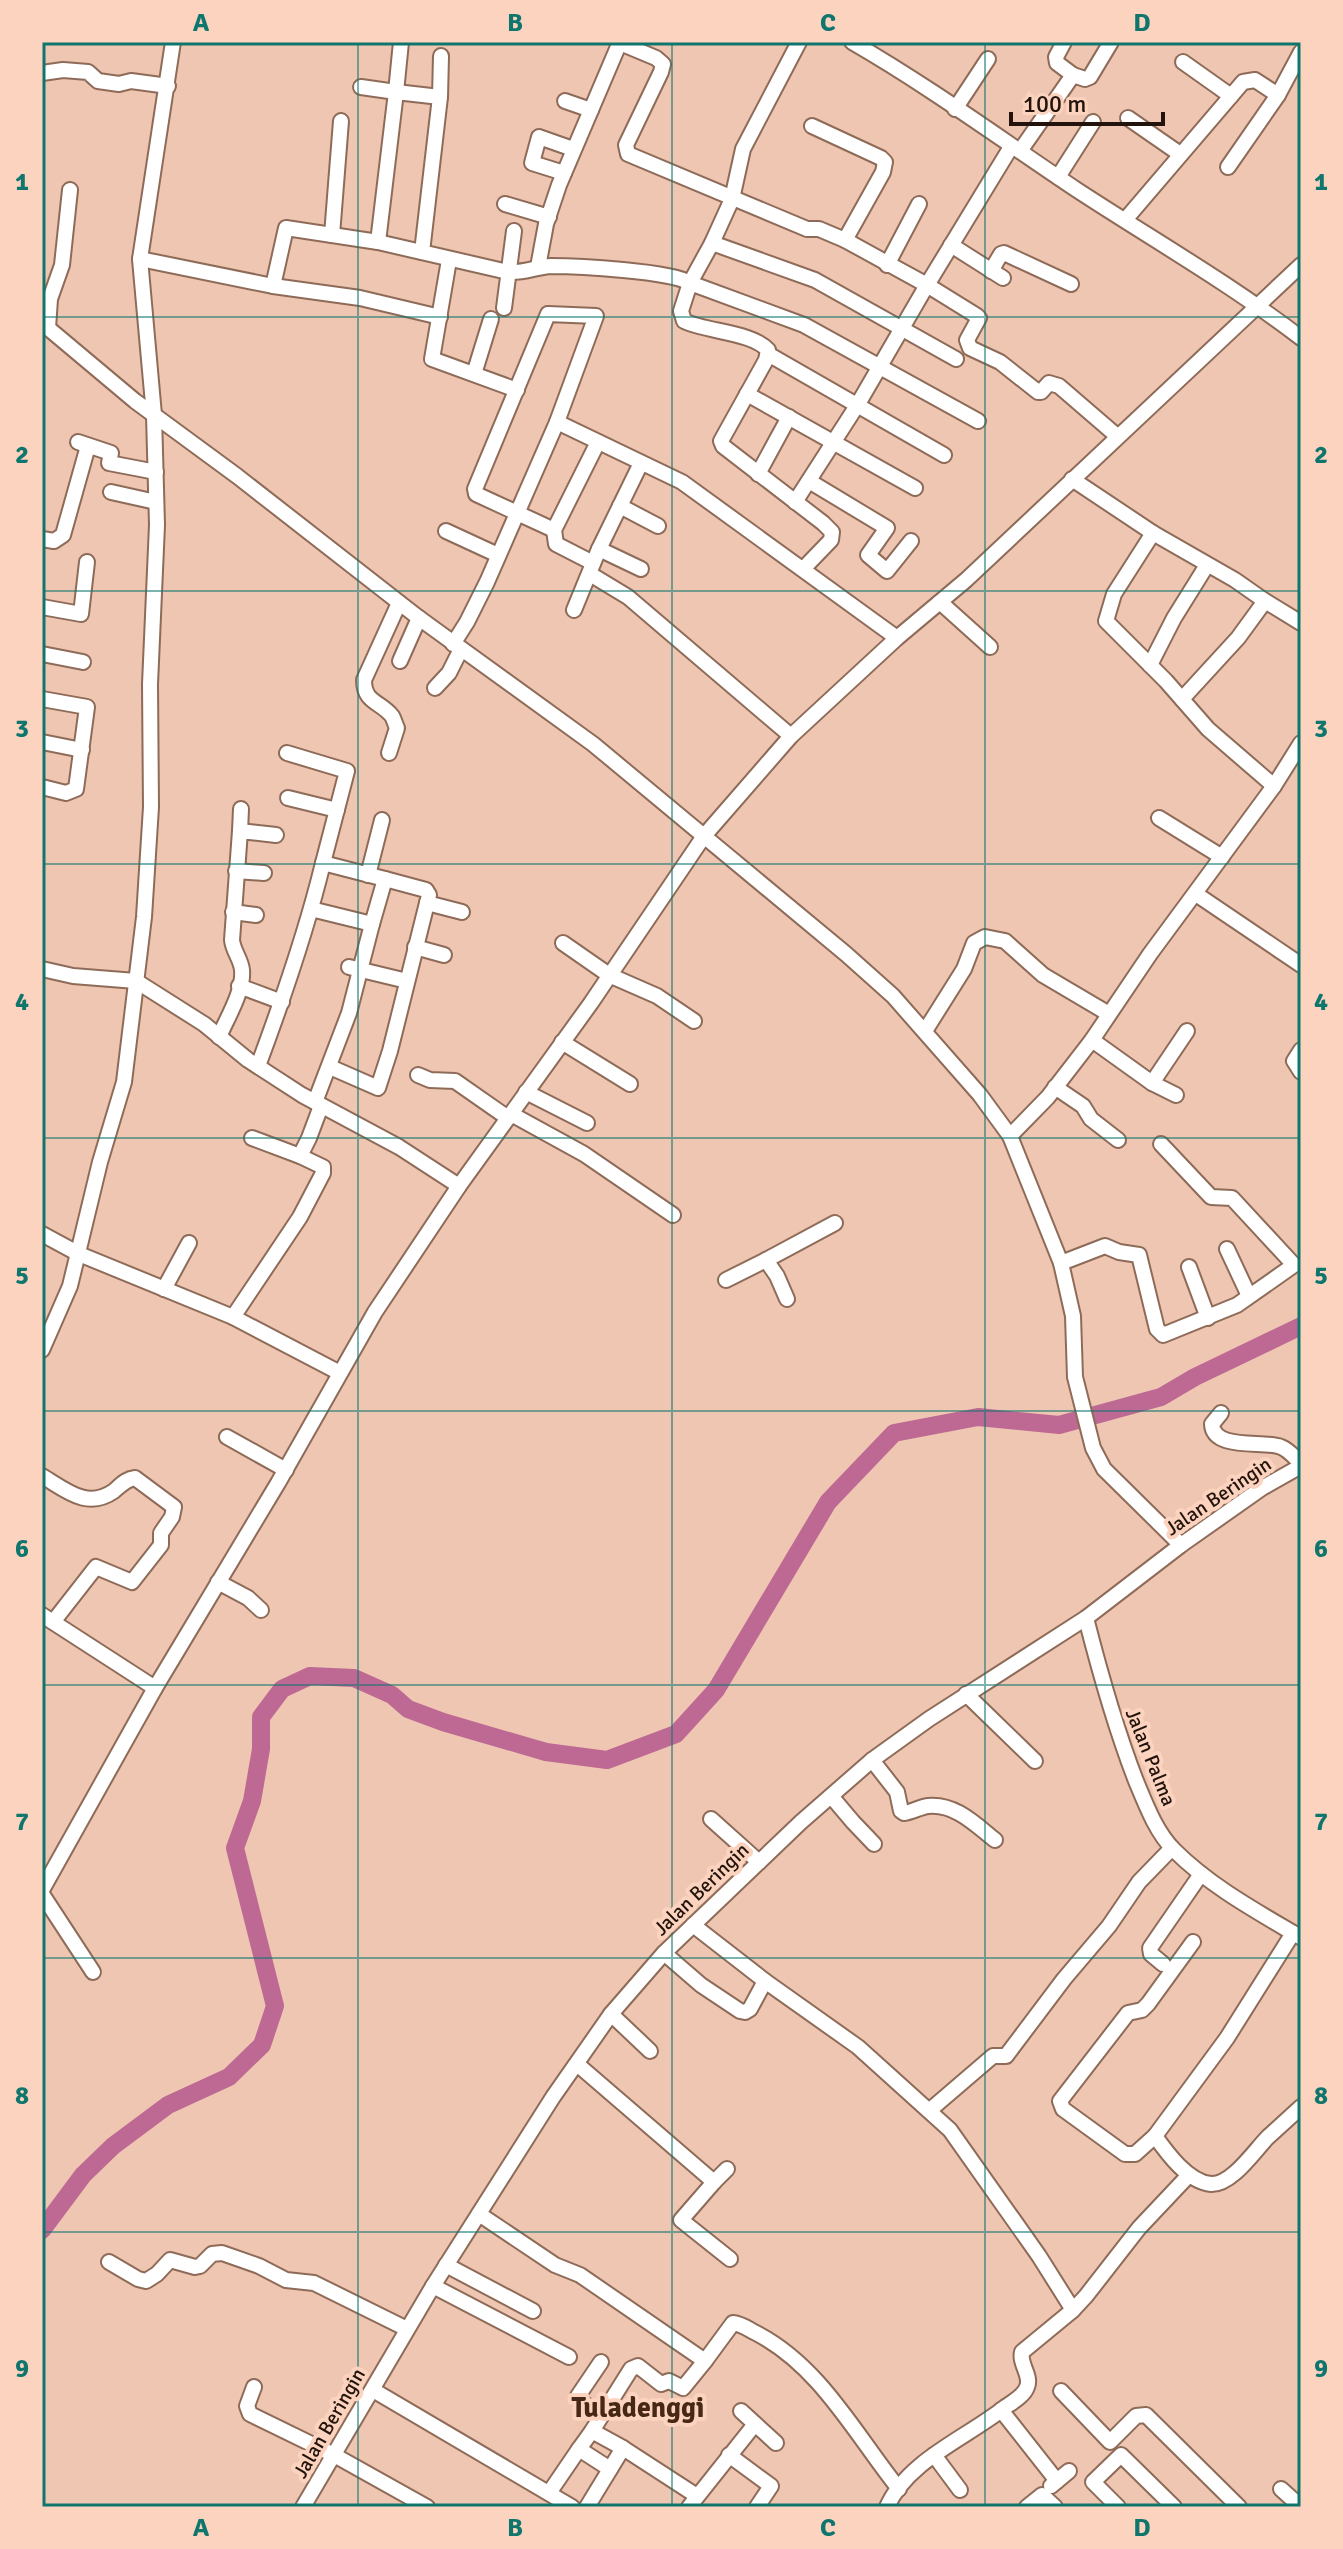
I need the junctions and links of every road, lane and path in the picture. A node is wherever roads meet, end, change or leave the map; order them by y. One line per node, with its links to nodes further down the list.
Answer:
1 (173, 42): 14 (street)
2 (401, 42): 16 (street)
3 (799, 42): 34 (street)
4 (852, 42): 21 (street)
5 (1111, 42): 13 (street)
6 (620, 43): 22 (street); 34 (street)
7 (1060, 43): 13 (street)
8 (441, 56): 19 (street)
9 (988, 59): 21 (street)
10 (1298, 61): 17 (street)
11 (1183, 62): 18 (street)
12 (42, 73): 14 (street)
13 (1073, 75): 28 (street)
14 (168, 86): 46 (street)
15 (361, 87): 16 (street)
16 (396, 92): 19 (street); 42 (street)
17 (1278, 95): 18 (street); 30 (street)
18 (1231, 96): 29 (street)
19 (440, 97): 45 (street)
20 (565, 101): 22 (street)
21 (955, 109): 28 (street)
22 (591, 110): 27 (street)
23 (1128, 118): 29 (street)
24 (341, 121): 40 (street)
25 (1093, 122): 32 (street)
26 (812, 126): 41 (street)
27 (573, 149): 31 (street); 31 (street)
28 (1015, 149): 32 (street); 44 (street)
29 (1180, 154): 38 (street)
30 (1228, 167)
31 (564, 173): 37 (street)
32 (1058, 177): 38 (street)
33 (70, 190): 60 (street)
34 (732, 199): 41 (street); 43 (street)
35 (505, 204): 37 (street)
36 (919, 204): 48 (street)
37 (549, 217): 50 (street)
38 (1125, 220): 56 (street)
39 (514, 231): 51 (street)
40 (332, 235): 42 (street); 55 (street)
41 (845, 240): 48 (street)
42 (378, 242): 45 (street)
43 (712, 243): 52 (street); 61 (street)
44 (951, 245): 53 (street); 54 (street)
45 (422, 252): 47 (street)
46 (140, 259): 55 (street); 67 (street)
47 (449, 260): 51 (street); 58 (street)
48 (887, 265): 54 (street)
49 (1301, 265): 56 (street)
50 (538, 267): 51 (street); 52 (street)
51 (508, 272): 57 (street)
52 (690, 283): 63 (street); 65 (street)
53 (1071, 284)
54 (927, 285): 61 (street); 76 (street)
55 (273, 286): 58 (street)
56 (1258, 305): 62 (street); 76 (street)
57 (504, 308)
58 (440, 317): 66 (street)
59 (491, 319): 66 (street)
60 (45, 325): 70 (street)
61 (903, 329): 64 (street); 65 (street)
62 (1301, 338)
63 (768, 354): 69 (street); 71 (street)
64 (956, 359)
65 (880, 367): 71 (street); 74 (street)
66 (474, 374): 68 (street)
67 (152, 381): 70 (street); 72 (street)
68 (517, 390): 75 (street); 90 (street)
69 (747, 394): 73 (street); 82 (street)
70 (132, 397): 72 (street)
71 (858, 404): 78 (street); 79 (street)
72 (154, 415): 81 (street); 105 (street)
73 (789, 417): 78 (street); 82 (street)
74 (978, 421)
75 (557, 422): 77 (street); 90 (street)
76 (1117, 436): 83 (street)
77 (598, 442): 80 (street); 92 (street)
78 (833, 443): 84 (street); 85 (street)
79 (944, 455)
80 (641, 463): 89 (street); 102 (street)
81 (156, 472): 87 (street); 95 (street)
82 (758, 474): 88 (street)
83 (1072, 479): 94 (street); 104 (street)
84 (809, 481): 88 (street); 96 (street)
85 (915, 488)
86 (111, 492): 87 (street)
87 (156, 502): 156 (street)
88 (795, 502): 102 (street)
89 (620, 506): 91 (street); 99 (street)
90 (516, 513): 92 (street); 97 (street)
91 (658, 526)
92 (554, 530): 99 (street)
93 (446, 531): 97 (street)
94 (1153, 533): 100 (street); 116 (street)
95 (42, 539)
96 (911, 541)
97 (498, 555): 111 (street)
98 (87, 562): 106 (street)
99 (594, 562): 101 (street); 107 (street); 120 (street)
100 (1207, 565): 103 (street); 116 (street)
101 (641, 569)
102 (803, 569): 110 (street)
103 (1265, 601): 109 (street); 119 (street)
104 (940, 602): 110 (street); 112 (street)
105 (399, 603): 108 (street); 125 (street)
106 (42, 607)
107 (574, 610)
108 (419, 618): 111 (street); 114 (street)
109 (1301, 623)
110 (897, 638): 120 (street)
111 (457, 646): 117 (street); 135 (street)
112 (990, 647)
113 (42, 654): 115 (street)
114 (400, 661)
115 (83, 662)
116 (1150, 665): 119 (street)
117 (435, 688)
118 (42, 699): 123 (street)
119 (1182, 699): 126 (street)
120 (791, 736): 135 (street)
121 (42, 742): 123 (street)
122 (1301, 743): 126 (street)
123 (82, 750): 127 (street)
124 (287, 753): 130 (street)
125 (389, 753)
126 (1274, 786): 136 (street)
127 (42, 787)
128 (288, 798): 130 (street)
129 (241, 809): 133 (street)
130 (337, 810): 137 (street)
131 (1159, 818): 136 (street)
132 (382, 820): 140 (street)
133 (240, 831): 134 (street); 138 (street)
134 (276, 835)
135 (704, 836): 155 (street); 162 (street)
136 (1222, 857): 142 (street)
137 (323, 863): 140 (street); 144 (street)
138 (236, 871): 139 (street); 145 (street)
139 (264, 873)
140 (368, 875): 141 (street)
141 (385, 879): 143 (street); 148 (street)
142 (1196, 894): 152 (street); 160 (street)
143 (427, 903): 146 (street); 150 (street)
144 (311, 909): 148 (street); 159 (street)
145 (233, 912): 147 (street); 158 (street)
146 (462, 912)
147 (256, 915)
148 (372, 924): 154 (street)
149 (563, 943): 155 (street)
150 (415, 947): 151 (street); 157 (street)
151 (444, 955)
152 (1301, 965)
153 (42, 968): 156 (street)
154 (355, 968): 157 (street); 169 (street)
155 (609, 975): 161 (street); 166 (street)
156 (136, 981): 164 (street); 191 (street)
157 (407, 981): 169 (street)
158 (239, 986): 159 (street); 164 (street)
159 (282, 1002): 168 (street)
160 (1109, 1014): 162 (street); 165 (street)
161 (694, 1021)
162 (925, 1031): 180 (street)
163 (1187, 1031): 172 (street)
164 (219, 1037): 168 (street)
165 (1092, 1040): 172 (street); 174 (street)
166 (562, 1042): 173 (street); 175 (street)
167 (1301, 1050): 170 (street)
168 (258, 1066): 177 (street)
169 (330, 1067): 177 (street)
170 (1301, 1072)
171 (418, 1075): 178 (street)
172 (1152, 1083): 176 (street)
173 (630, 1084)
174 (1055, 1087): 180 (street); 182 (street)
175 (526, 1092): 178 (street); 179 (street)
176 (1176, 1095)
177 (319, 1098): 184 (street); 185 (street)
178 (509, 1116): 185 (street); 186 (street)
179 (587, 1123)
180 (1010, 1136): 193 (street)
181 (252, 1138): 184 (street)
182 (1118, 1140)
183 (1161, 1144): 197 (street)
184 (300, 1156): 199 (street)
185 (459, 1186): 202 (street)
186 (673, 1215)
187 (835, 1223): 192 (street)
188 (42, 1234): 191 (street)
189 (189, 1243): 196 (street)
190 (1227, 1249): 197 (street)
191 (79, 1254): 196 (street); 201 (street)
192 (766, 1260): 195 (street); 198 (street)
193 (1061, 1263): 200 (street); 208 (street)
194 (1189, 1267): 200 (street)
195 (726, 1280)
196 (164, 1289): 199 (street)
197 (1249, 1296): 200 (street)
198 (787, 1299)
199 (233, 1317): 202 (street)
200 (1208, 1318)
201 (42, 1350)
202 (340, 1373): 206 (street)
203 (1221, 1413): 205 (street)
204 (227, 1437): 206 (street)
205 (1301, 1465): 208 (street, Jalan Beringin)
206 (286, 1470): 209 (street)
207 (42, 1476): 211 (street)
208 (1181, 1545): 212 (street, Jalan Beringin)
209 (218, 1582): 210 (street); 213 (street)
210 (261, 1610)
211 (47, 1618): 213 (street)
212 (1086, 1618): 214 (street, Jalan Beringin); 221 (street, Jalan Palma)
213 (155, 1688): 224 (street)
214 (966, 1694): 215 (street, Jalan Beringin); 216 (street)
215 (872, 1760): 217 (street, Jalan Beringin); 219 (street)
216 (1035, 1761)
217 (831, 1796): 220 (street); 222 (street, Jalan Beringin)
218 (711, 1819): 222 (street)
219 (995, 1840)
220 (874, 1844)
221 (1172, 1848): 223 (street, Jalan Palma); 236 (street)
222 (759, 1862): 225 (street, Jalan Beringin)
223 (1201, 1874): 226 (street, Jalan Palma); 229 (street)
224 (42, 1892): 230 (street)
225 (693, 1925): 228 (street, Jalan Beringin); 231 (street)
226 (1297, 1935): 237 (street)
227 (1193, 1942): 237 (street)
228 (664, 1953): 231 (street); 232 (street, Jalan Beringin)
229 (1163, 1964)
230 (93, 1972)
231 (765, 1981): 236 (street)
232 (611, 2014): 233 (street); 234 (street, Jalan Beringin)
233 (650, 2051)
234 (577, 2064): 240 (street); 241 (street, Jalan Beringin)
235 (1301, 2107): 239 (street)
236 (930, 2110): 246 (street)
237 (1155, 2136): 239 (street)
238 (727, 2169): 240 (street)
239 (1189, 2175): 246 (street)
240 (714, 2182): 242 (street)
241 (479, 2214): 244 (street, Jalan Beringin); 250 (street)
242 (730, 2259)
243 (109, 2262): 248 (street)
244 (446, 2265): 245 (street, Jalan Beringin); 247 (street)
245 (433, 2286): 248 (street, Jalan Beringin); 249 (street)
246 (1073, 2310): 255 (street)
247 (533, 2311)
248 (407, 2329): 253 (street, Jalan Beringin)
249 (569, 2357)
250 (705, 2361): 257 (street); 269 (street)
251 (601, 2362): 257 (street)
252 (254, 2387): 264 (street)
253 (373, 2390): 264 (street, Jalan Beringin); 272 (street)
254 (1061, 2391): 260 (street)
255 (1001, 2410): 266 (street); 273 (street)
256 (741, 2411): 258 (street)
257 (601, 2415): 259 (street)
258 (755, 2424): 261 (street); 265 (street)
259 (592, 2431): 262 (street); 263 (street)
260 (1110, 2442): 267 (street); 285 (street)
261 (776, 2443)
262 (623, 2448): 268 (street); 274 (street)
263 (579, 2449): 268 (street); 272 (street)
264 (334, 2455): 275 (street); 276 (street, Jalan Beringin)
265 (729, 2455): 274 (street); 279 (street)
266 (934, 2455): 269 (street); 271 (street)
267 (1121, 2455): 283 (street); 284 (street)
268 (610, 2469): 278 (street)
269 (899, 2489): 280 (street)
270 (1281, 2489): 286 (street)
271 (960, 2490)
272 (549, 2493): 277 (street)
273 (1042, 2495): 281 (street); 282 (street)
274 (693, 2501)
275 (418, 2505)
276 (303, 2507)
277 (572, 2507)
278 (587, 2507)
279 (757, 2507)
280 (886, 2507)
281 (1027, 2507)
282 (1055, 2507)
283 (1118, 2507)
284 (1174, 2507)
285 (1239, 2507)
286 (1301, 2507)

